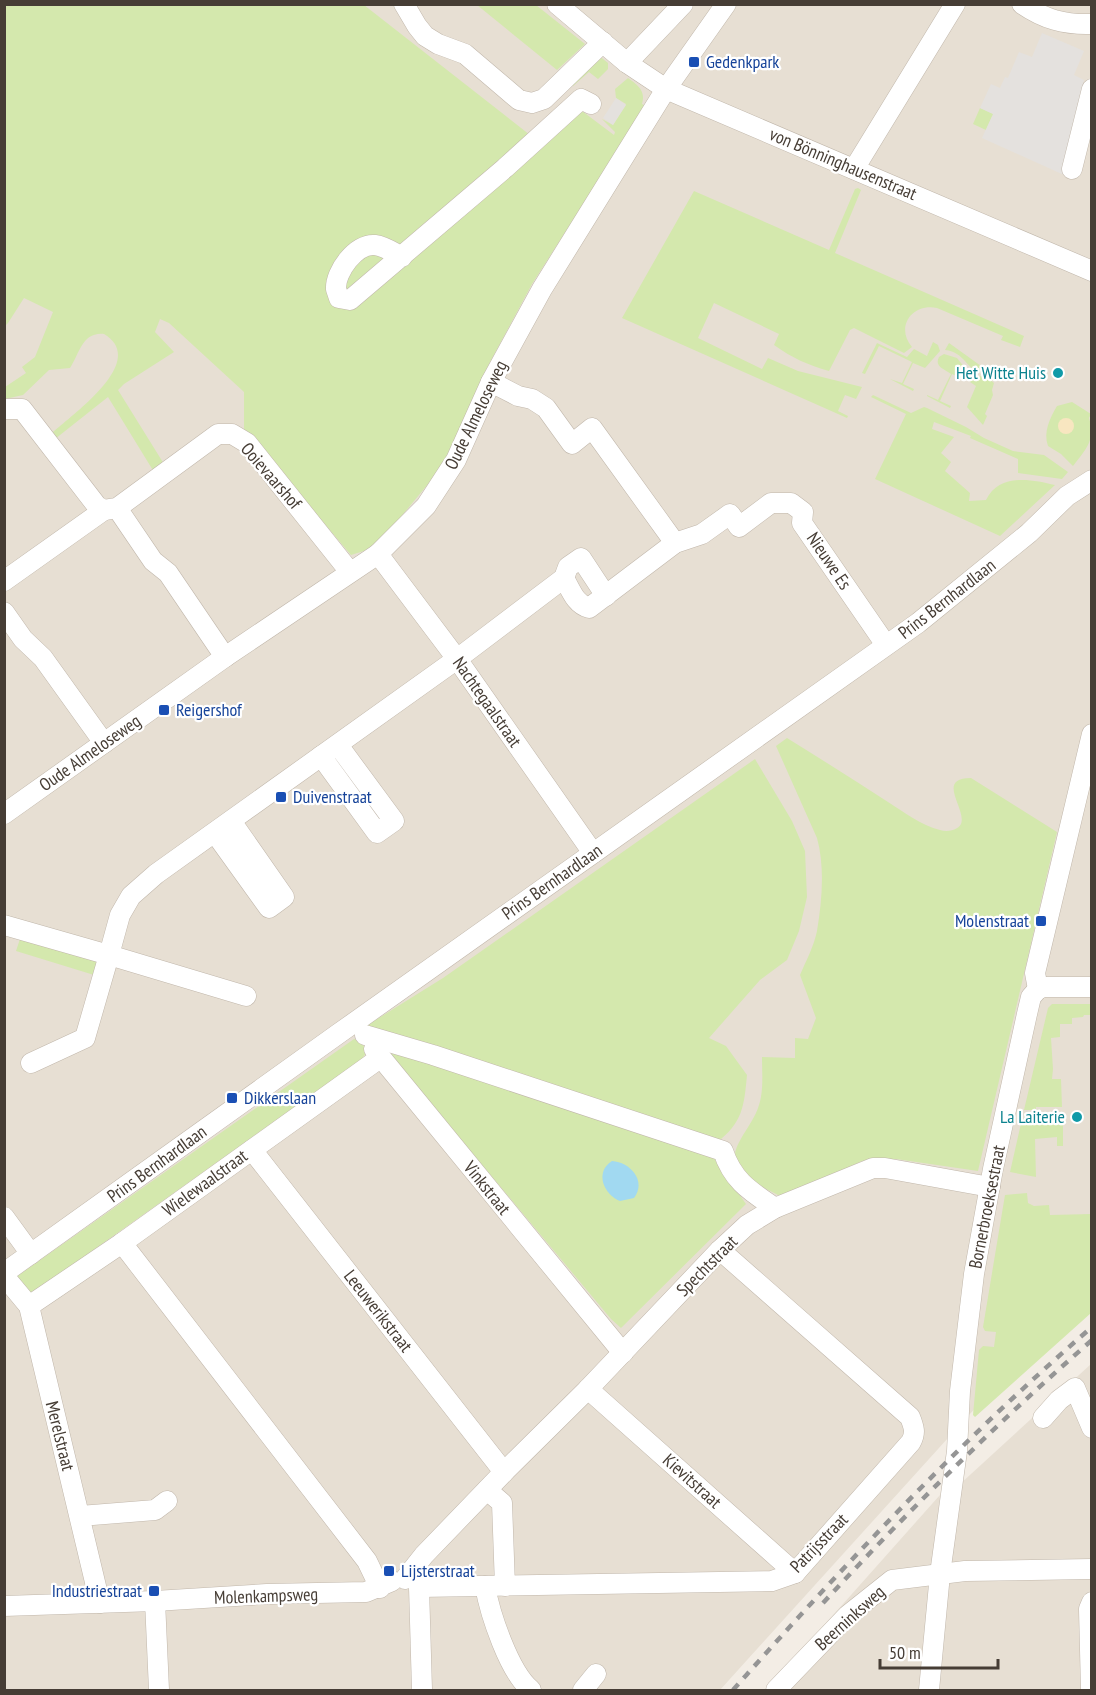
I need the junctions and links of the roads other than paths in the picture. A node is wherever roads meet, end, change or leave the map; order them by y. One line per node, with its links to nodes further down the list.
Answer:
1 (404, 4): 8 (street)
2 (557, 4): 8 (street, von Bönninghausenstraat)
3 (683, 4): 9 (street)
4 (726, 4): 10 (street, Oude Almeloseweg)
5 (955, 4): 14 (street)
6 (1022, 4): 7 (street)
7 (1092, 24)
8 (603, 42): 9 (street, von Bönninghausenstraat)
9 (627, 63): 10 (street, von Bönninghausenstraat)
10 (666, 89): 14 (street, von Bönninghausenstraat); 18 (street, Oude Almeloseweg)
11 (1092, 89): 13 (street)
12 (591, 104): 16 (street)
13 (1088, 115): 15 (street)
14 (854, 169): 17 (street, von Bönninghausenstraat)
15 (1072, 169)
16 (402, 256)
17 (1092, 271)
18 (491, 382): 22 (street); 23 (street, Oude Almeloseweg)
19 (4, 410): 21 (street)
20 (1092, 480): 27 (street, Prins Bernhardlaan)
21 (110, 509): 24 (street, Ooievaarshof); 25 (street); 28 (street)
22 (675, 543): 27 (street, Nieuwe Es); 29 (street, Nieuwe Es)
23 (378, 554): 24 (street, Oude Almeloseweg); 29 (street, Nachtegaalstraat)
24 (351, 572): 28 (street, Oude Almeloseweg)
25 (4, 581)
26 (4, 612): 31 (street)
27 (886, 645): 35 (street, Prins Bernhardlaan)
28 (225, 657): 31 (street, Oude Almeloseweg)
29 (457, 659): 32 (street); 35 (street, Nachtegaalstraat)
30 (1092, 734): 39 (street, Bornerbroeksestraat)
31 (104, 743): 34 (street, Oude Almeloseweg)
32 (338, 744): 33 (street); 33 (street)
33 (321, 756): 37 (street)
34 (4, 814)
35 (593, 854): 41 (street, Prins Bernhardlaan)
36 (4, 925): 37 (street)
37 (109, 955): 40 (street); 43 (street)
38 (1092, 987): 39 (street)
39 (1038, 989): 45 (street, Bornerbroeksestraat)
40 (246, 996)
41 (360, 1028): 42 (street, Vinkstraat); 46 (street); 50 (street, Prins Bernhardlaan)
42 (380, 1058): 44 (street, Wielewaalstraat); 53 (street, Vinkstraat)
43 (31, 1063)
44 (252, 1150): 48 (street, Wielewaalstraat); 57 (street, Leeuwerikstraat)
45 (990, 1187): 46 (street, Spechtstraat); 63 (street, Bornerbroeksestraat)
46 (775, 1208): 49 (street, Spechtstraat)
47 (4, 1217): 50 (street)
48 (122, 1243): 52 (street, Wielewaalstraat); 68 (street)
49 (720, 1250): 53 (street, Spechtstraat); 62 (street, Patrijsstraat)
50 (31, 1254): 51 (street, Prins Bernhardlaan)
51 (7, 1284): 52 (street, Merelstraat)
52 (29, 1306): 60 (street, Merelstraat)
53 (623, 1353): 54 (street, Spechtstraat)
54 (588, 1389): 57 (street, Spechtstraat); 62 (street, Kievitstraat)
55 (1043, 1418): 56 (street)
56 (1092, 1428)
57 (504, 1472): 58 (street, Spechtstraat)
58 (487, 1490): 65 (street, Spechtstraat); 67 (street)
59 (167, 1501): 60 (street)
60 (80, 1516): 71 (street, Merelstraat)
61 (1091, 1569): 63 (street, Beerninksweg); 64 (street)
62 (795, 1573): 67 (street, Patrijsstraat)
63 (940, 1574): 78 (street, Beerninksweg); 79 (street, Bornerbroeksestraat)
64 (1092, 1580)
65 (412, 1583): 66 (street, Patrijsstraat); 68 (street, Molenkampsweg); 75 (street)
66 (485, 1586): 67 (street, Patrijsstraat); 76 (street)
67 (505, 1586)
68 (380, 1588): 69 (street, Molenkampsweg)
69 (155, 1601): 71 (street, Molenkampsweg); 74 (street)
70 (1092, 1602): 80 (street)
71 (100, 1603): 72 (street, Molenkampsweg)
72 (4, 1606)
73 (596, 1674): 77 (street)
74 (159, 1690)
75 (422, 1690)
76 (531, 1690)
77 (583, 1690)
78 (776, 1690)
79 (928, 1690)
80 (1091, 1690)

